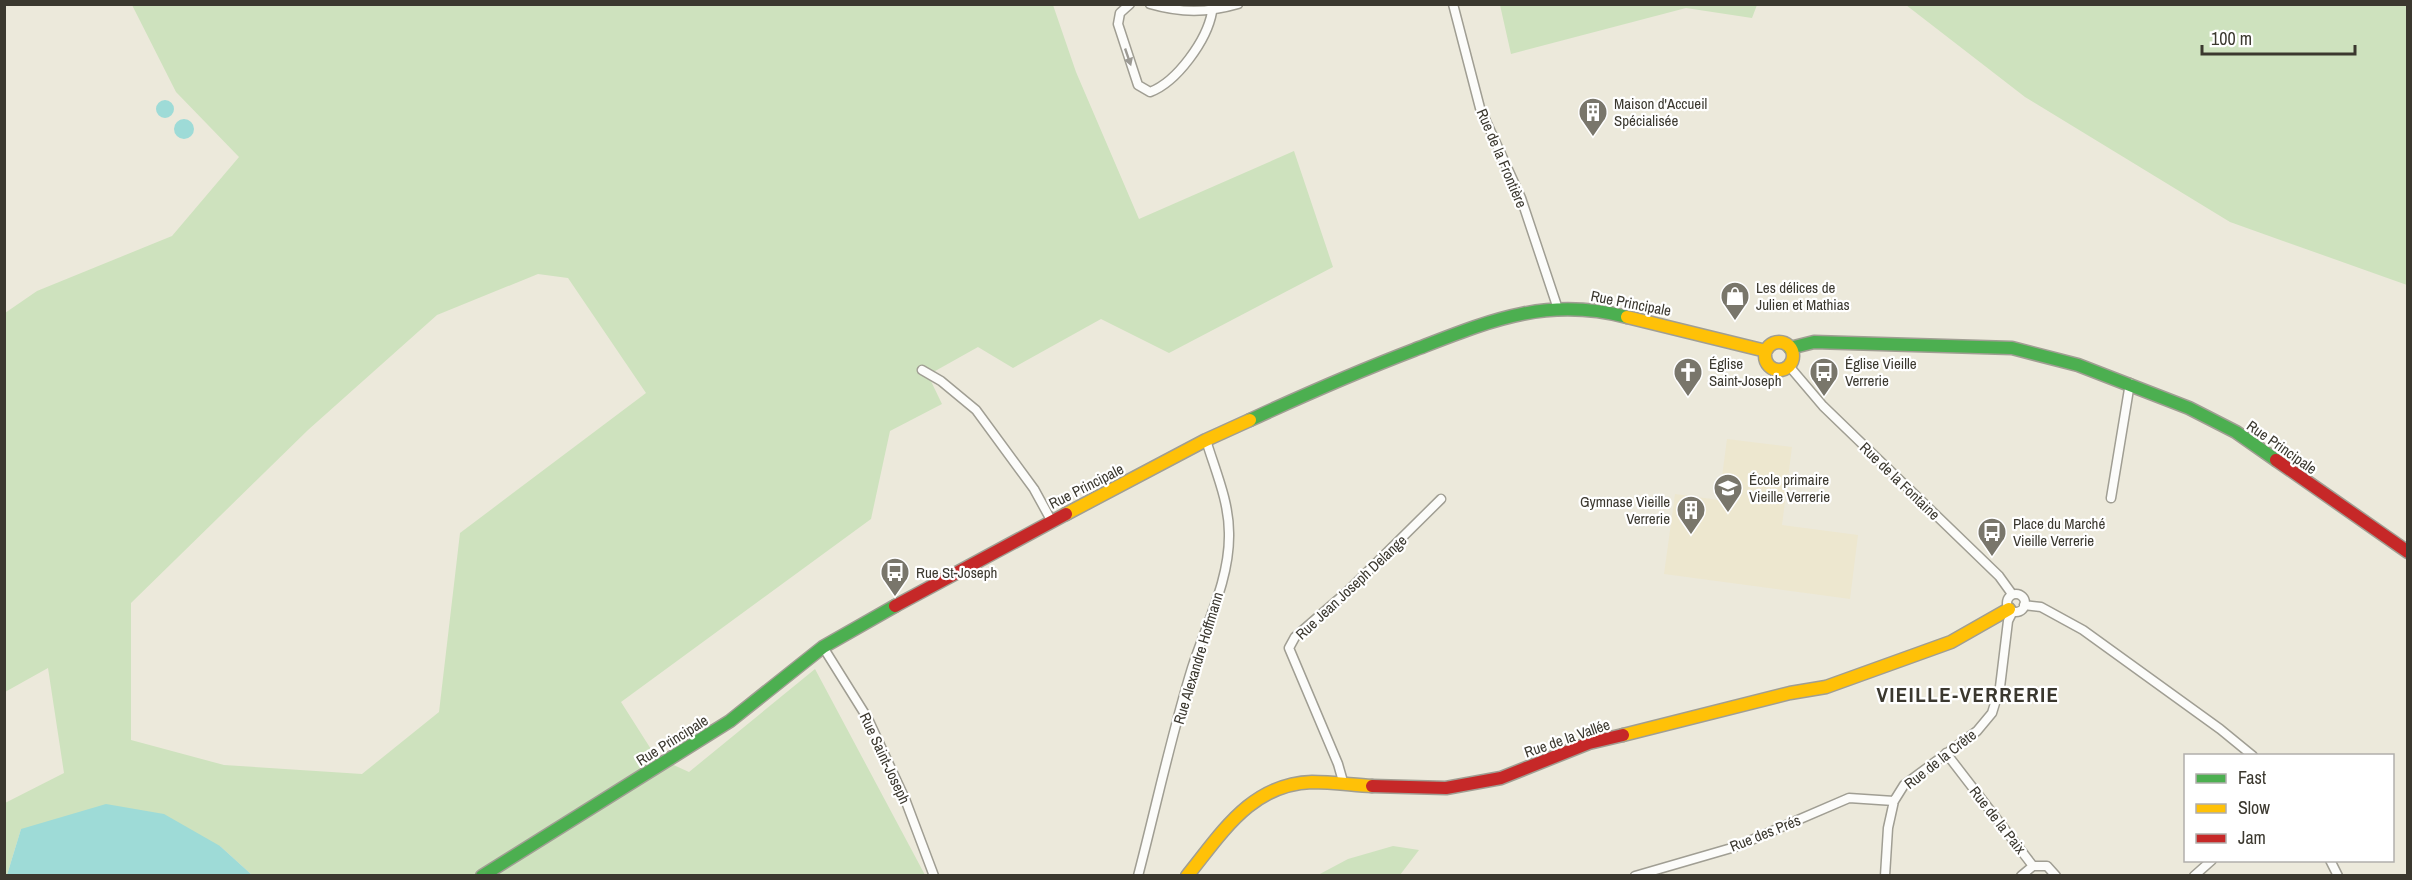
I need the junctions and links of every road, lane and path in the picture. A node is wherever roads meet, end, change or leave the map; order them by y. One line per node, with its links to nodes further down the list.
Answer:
1 (1130, 4): 5 (street, one-way to 5)
2 (1150, 4): 5 (street)
3 (1238, 4): 5 (street)
4 (1453, 4): 6 (street, Rue de la Frontière)
5 (1212, 12)
6 (1558, 309): 8 (street, Rue Principale); 12 (street, Rue Principale)
7 (1790, 348): 8 (street); 9 (street); 11 (street, Rue Principale)
8 (1766, 351): 9 (street)
9 (1789, 366): 17 (street, Rue de la Fontaine)
10 (922, 370): 15 (street)
11 (2130, 384): 13 (street); 16 (street, Rue Principale)
12 (1206, 440): 15 (street, Rue Principale); 30 (street, Rue Alexandre Hoffmann)
13 (2111, 498)
14 (1441, 499): 23 (street, Rue Jean Joseph Delange)
15 (1051, 520): 20 (street, Rue Principale)
16 (2408, 552)
17 (2012, 594): 18 (street, Rue de la Fontaine); 19 (street)
18 (2024, 605): 19 (street); 22 (street, Rue de la Fontaine)
19 (2011, 610): 21 (street, Rue de la Crête); 23 (street, Rue de la Vallée)
20 (823, 647): 28 (street, Rue Principale); 29 (street, Rue Saint-Joseph)
21 (1946, 753): 24 (street, Rue de la Crête); 27 (street, Rue de la Paix)
22 (2251, 754)
23 (1344, 785): 31 (street, Rue de la Vallée)
24 (1894, 801): 32 (street, Rue des Prés); 33 (street, Rue de la Crête)
25 (2211, 862): 36 (street)
26 (2331, 862): 37 (street)
27 (2033, 866): 34 (street); 35 (street, Rue de la Paix)
28 (482, 876)
29 (934, 876)
30 (1138, 876)
31 (1187, 876)
32 (1635, 876)
33 (1885, 876)
34 (2021, 876)
35 (2056, 876)
36 (2194, 876)
37 (2338, 876)

